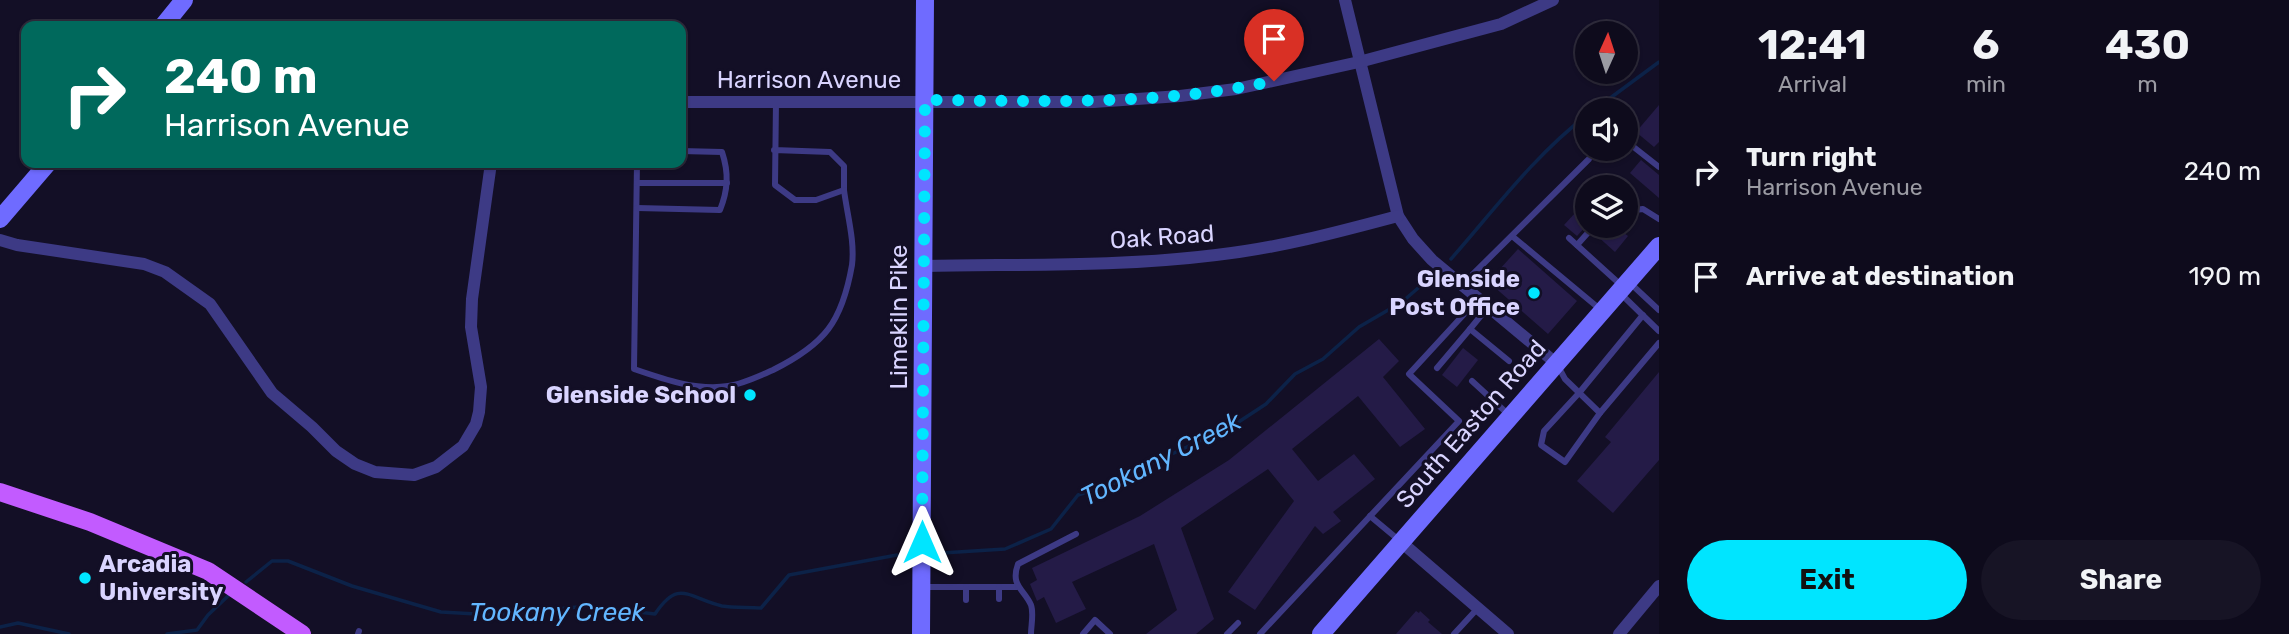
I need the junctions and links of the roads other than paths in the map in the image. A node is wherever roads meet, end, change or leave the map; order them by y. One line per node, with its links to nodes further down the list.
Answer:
1 (184, 0): 5 (main road)
2 (925, 0): 7 (main road, Limekiln Pike)
3 (1345, 0): 6 (street)
4 (1553, 0): 6 (street, Harrison Avenue)
5 (167, 21)
6 (1359, 62): 7 (street, Harrison Avenue); 23 (street)
7 (925, 100): 8 (street, Harrison Avenue); 32 (main road, Limekiln Pike)
8 (776, 101): 9 (street, Harrison Avenue); 10 (lane)
9 (686, 102)
10 (774, 150): 20 (lane); 20 (lane)
11 (1638, 150): 14 (lane)
12 (686, 151): 19 (lane)
13 (1587, 161): 26 (lane)
14 (1659, 167)
15 (44, 168): 24 (main road)
16 (490, 168): 29 (street)
17 (638, 168): 18 (lane)
18 (637, 183): 19 (lane); 21 (lane)
19 (727, 183): 21 (lane)
20 (844, 190): 21 (lane)
21 (637, 208)
22 (1638, 210): 25 (lane)
23 (1398, 216): 32 (street, Oak Road); 33 (street)
24 (0, 219)
25 (1659, 219)
26 (1512, 236): 33 (lane); 37 (lane)
27 (1569, 238): 30 (lane)
28 (1583, 238): 30 (lane)
29 (0, 240)
30 (1577, 245): 34 (lane)
31 (1659, 246): 34 (main road, South Easton Road)
32 (924, 266): 54 (main road, Limekiln Pike)
33 (1462, 285): 35 (street)
34 (1623, 287): 36 (lane); 37 (main road, South Easton Road); 38 (lane)
35 (1483, 303): 39 (lane); 43 (street); 50 (lane)
36 (1659, 310)
37 (1602, 311): 43 (main road, South Easton Road)
38 (1643, 315): 40 (lane); 46 (lane)
39 (1470, 329): 42 (lane); 44 (lane)
40 (1659, 331)
41 (1659, 343): 47 (lane)
42 (1509, 361)
43 (1557, 364): 46 (lane); 48 (main road, South Easton Road)
44 (1437, 368)
45 (1472, 381): 48 (lane)
46 (1579, 393): 47 (lane); 47 (lane)
47 (1600, 413)
48 (1511, 416): 52 (main road, South Easton Road)
49 (0, 492): 62 (main road)
50 (1370, 516): 52 (lane); 68 (lane)
51 (1076, 534): 57 (lane)
52 (1400, 541): 60 (street); 69 (main road, South Easton Road)
53 (1659, 586): 72 (street)
54 (922, 587): 55 (lane); 63 (main road, Limekiln Pike)
55 (966, 587): 56 (lane); 58 (lane)
56 (999, 587): 57 (lane); 59 (lane)
57 (1017, 587): 64 (lane)
58 (966, 600)
59 (999, 600)
60 (1478, 608): 70 (lane); 71 (street)
61 (1238, 623): 67 (lane)
62 (302, 634)
63 (921, 634)
64 (1031, 634)
65 (1083, 634): 66 (lane)
66 (1110, 634)
67 (1227, 634)
68 (1260, 634)
69 (1321, 634)
70 (1454, 634)
71 (1508, 634)
72 (1619, 634)

